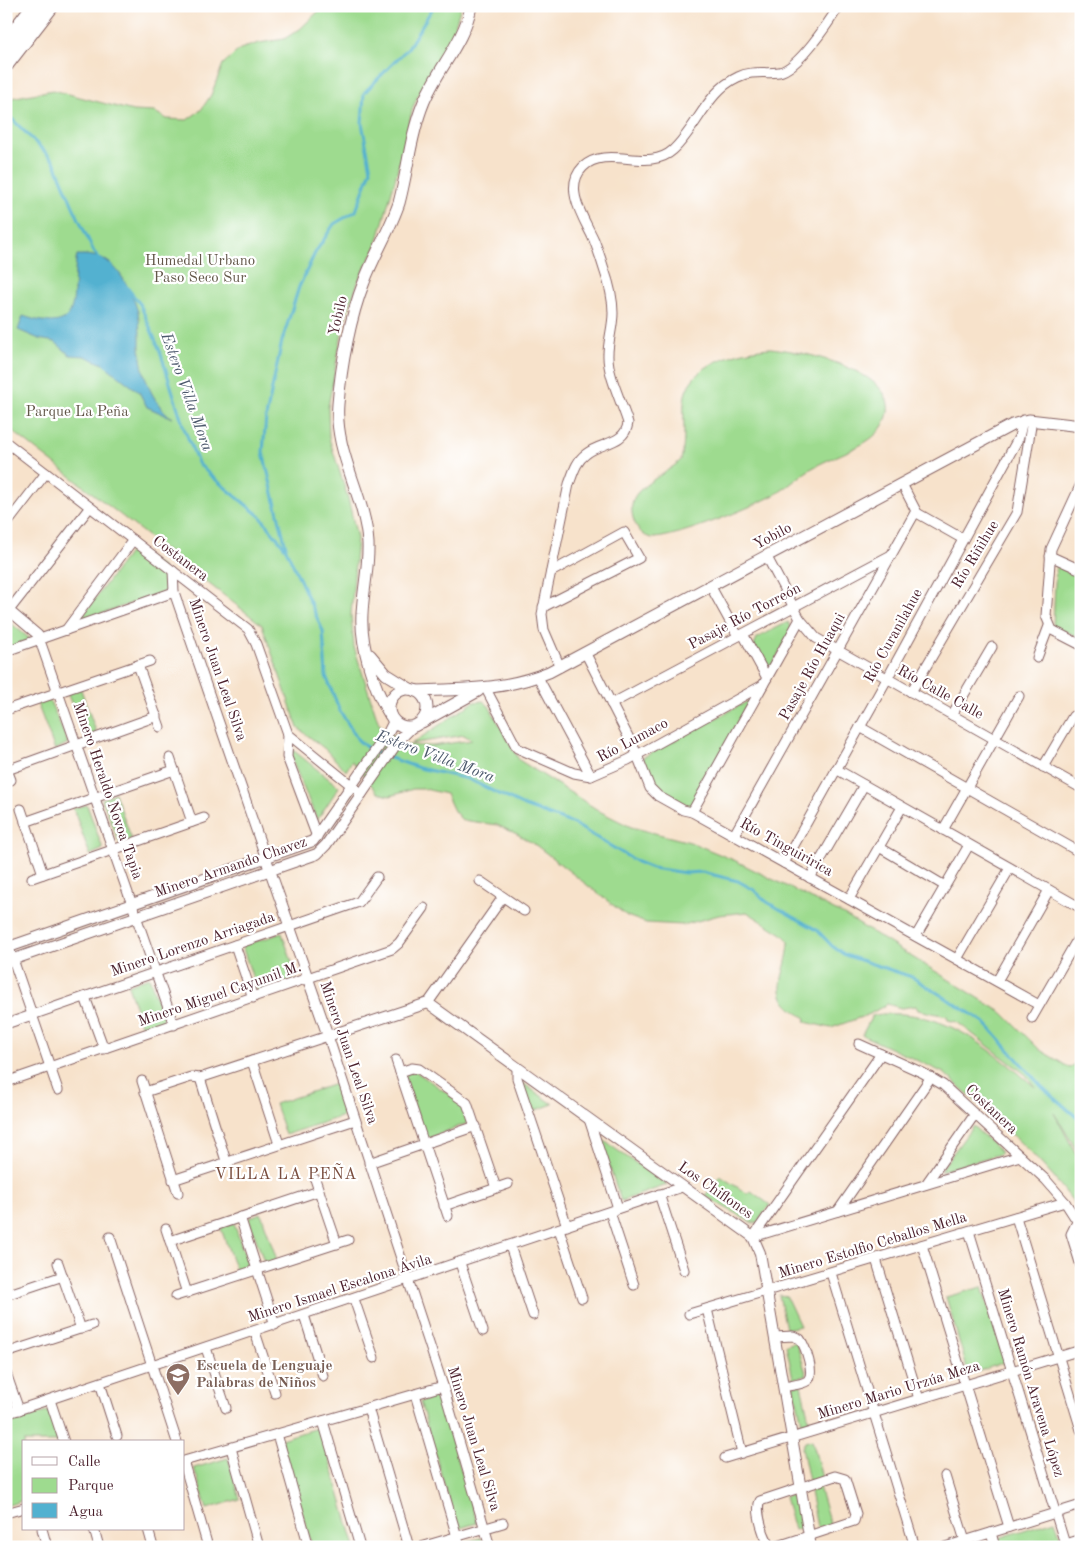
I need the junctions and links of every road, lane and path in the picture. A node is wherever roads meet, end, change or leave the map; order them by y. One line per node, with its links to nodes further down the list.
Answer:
1 (34, 6): 5 (highway)
2 (51, 6): 6 (highway)
3 (471, 6): 37 (main road, Yobilo)
4 (839, 6): 24 (street)
5 (6, 42)
6 (6, 64)
7 (1028, 420): 8 (main road); 11 (main road, Yobilo); 17 (street, Río Curanilahue); 51 (street, Río Riñihue)
8 (1081, 426)
9 (6, 442): 10 (street, Costanera)
10 (46, 473): 14 (street, Costanera); 16 (street)
11 (902, 484): 15 (street); 21 (main road, Yobilo)
12 (1081, 484): 13 (street)
13 (1078, 495): 20 (street)
14 (90, 507): 18 (street, Costanera); 29 (street)
15 (916, 511): 17 (street); 19 (street, Pasaje Río Huaqui)
16 (6, 525)
17 (963, 539): 46 (street, Río Curanilahue)
18 (133, 540): 23 (street, Costanera); 32 (street)
19 (892, 555): 28 (street, Pasaje Río Torreón); 38 (street, Pasaje Río Huaqui)
20 (1050, 556): 22 (street); 31 (street)
21 (767, 557): 25 (main road, Yobilo); 28 (street, Río Calle Calle)
22 (1081, 570)
23 (173, 571): 26 (street, Minero Juan Leal Silva); 63 (street, Costanera)
24 (550, 572): 27 (street); 27 (street)
25 (711, 587): 33 (street); 40 (main road, Yobilo)
26 (174, 592): 32 (street); 93 (street, Minero Juan Leal Silva)
27 (543, 607): 44 (street)
28 (794, 607): 30 (street, Río Calle Calle); 33 (street, Pasaje Río Torreón)
29 (7, 611): 34 (street, Minero Heraldo Novoa Tapia)
30 (800, 619): 38 (street, Río Calle Calle); 47 (street)
31 (1049, 626): 35 (street); 41 (street)
32 (66, 630): 34 (street)
33 (740, 635): 47 (street); 53 (street, Pasaje Río Torreón)
34 (40, 640): 39 (street); 50 (street, Minero Heraldo Novoa Tapia)
35 (1081, 645)
36 (992, 647): 56 (street)
37 (366, 649): 48 (main road); 58 (main road, Yobilo)
38 (838, 651): 46 (street, Río Calle Calle); 87 (street, Pasaje Río Huaqui)
39 (6, 652)
40 (586, 654): 44 (main road, Yobilo); 53 (street, Río Tinguiririca)
41 (1037, 658)
42 (150, 660): 43 (street)
43 (138, 664): 50 (street); 55 (street)
44 (560, 668): 45 (main road, Yobilo)
45 (538, 677): 49 (main road, Yobilo); 72 (street)
46 (887, 679): 51 (street, Río Calle Calle); 62 (street, Río Curanilahue)
47 (765, 682): 66 (street, Río Lumaco); 82 (street)
48 (413, 690): 49 (main road, Yobilo); 58 (main road); 59 (main road)
49 (482, 690): 59 (main road, Yobilo); 72 (street, Río Lumaco)
50 (58, 692): 54 (street); 65 (street, Minero Heraldo Novoa Tapia)
51 (910, 692): 56 (street, Río Calle Calle)
52 (1019, 696): 64 (street)
53 (611, 704): 66 (street, Río Tinguiririca)
54 (6, 710)
55 (157, 716): 60 (street); 65 (street)
56 (952, 716): 64 (street, Río Calle Calle)
57 (1073, 716): 68 (street)
58 (392, 718): 61 (main road); 75 (street, Minero Armando Chavez)
59 (422, 722): 61 (main road, Yobilo)
60 (160, 726)
61 (411, 728): 78 (street, Minero Armando Chavez)
62 (860, 728): 70 (street, Río Curanilahue); 76 (street)
63 (288, 734): 75 (street); 88 (street, Costanera)
64 (995, 739): 68 (street, Río Calle Calle); 76 (street)
65 (77, 745): 69 (street); 79 (street, Minero Heraldo Novoa Tapia)
66 (636, 755): 72 (street, Río Lumaco); 82 (street, Río Tinguiririca)
67 (170, 758): 71 (street)
68 (1043, 767): 77 (street, Río Calle Calle)
69 (7, 768): 73 (street)
70 (836, 769): 74 (street); 94 (street, Río Curanilahue)
71 (174, 770): 79 (street); 85 (street)
72 (591, 776)
73 (11, 780)
74 (864, 785): 80 (street); 100 (street)
75 (351, 787): 78 (street); 88 (street, Minero Armando Chavez)
76 (967, 788): 86 (street); 92 (street)
77 (1081, 788)
78 (362, 794): 96 (street, Minero Armando Chavez)
79 (95, 798): 84 (street); 91 (street, Minero Heraldo Novoa Tapia)
80 (902, 807): 86 (street); 90 (street)
81 (21, 809): 84 (street)
82 (692, 812): 87 (street, Río Tinguiririca)
83 (204, 818): 85 (street)
84 (25, 822): 97 (street)
85 (192, 822): 91 (street)
86 (943, 830): 89 (street)
87 (734, 835): 94 (street, Río Tinguiririca)
88 (316, 837): 93 (street, Minero Armando Chavez)
89 (970, 845): 95 (street); 102 (street)
90 (879, 847): 102 (street); 105 (street)
91 (113, 850): 97 (street); 106 (street, Minero Heraldo Novoa Tapia)
92 (1081, 853)
93 (266, 859): 96 (street, Minero Juan Leal Silva); 106 (street, Minero Armando Chavez)
94 (784, 863): 100 (street, Río Tinguiririca)
95 (1010, 868): 103 (street); 116 (street)
96 (270, 871): 110 (street, Minero Armando Chavez); 111 (street, Minero Juan Leal Silva)
97 (43, 874): 99 (street)
98 (377, 877): 111 (street, Minero Lorenzo Arriagada)
99 (32, 878)
100 (810, 878): 105 (street, Río Tinguiririca)
101 (480, 881): 104 (street)
102 (946, 886): 113 (street)
103 (1049, 890): 108 (street); 120 (street)
104 (503, 897): 109 (street); 123 (street)
105 (849, 899): 113 (street, Río Tinguiririca)
106 (132, 905): 110 (street, Minero Heraldo Novoa Tapia); 114 (street, Minero Armando Chavez)
107 (424, 908): 119 (street, Minero Miguel Cayumil M.)
108 (1081, 908)
109 (524, 912)
110 (136, 917): 117 (street, Minero Armando Chavez); 118 (street, Minero Heraldo Novoa Tapia)
111 (289, 926): 115 (street, Minero Lorenzo Arriagada); 119 (street, Minero Juan Leal Silva)
112 (1081, 933): 124 (street)
113 (916, 936): 116 (street, Río Tinguiririca)
114 (7, 945): 117 (street)
115 (235, 945): 118 (street, Minero Lorenzo Arriagada); 122 (street)
116 (957, 959): 120 (street, Río Tinguiririca)
117 (10, 961): 125 (street)
118 (155, 972): 121 (street, Minero Lorenzo Arriagada); 128 (street, Minero Heraldo Novoa Tapia)
119 (308, 980): 122 (street, Minero Miguel Cayumil M.); 129 (street, Minero Juan Leal Silva)
120 (997, 981): 124 (street, Río Tinguiririca)
121 (85, 997): 125 (street, Minero Lorenzo Arriagada); 131 (street)
122 (253, 998): 128 (street, Minero Miguel Cayumil M.)
123 (428, 1003): 129 (street); 135 (street, Los Chiflones)
124 (1039, 1005): 126 (street)
125 (32, 1015): 127 (street, Minero Lorenzo Arriagada); 136 (street)
126 (1032, 1018)
127 (6, 1024)
128 (174, 1025): 131 (street, Minero Miguel Cayumil M.)
129 (328, 1036): 134 (street); 146 (street, Minero Juan Leal Silva)
130 (859, 1044): 132 (street, Costanera)
131 (104, 1049): 136 (street, Minero Miguel Cayumil M.)
132 (881, 1054): 139 (street, Costanera); 174 (street)
133 (396, 1060): 137 (street)
134 (252, 1061): 138 (street); 148 (street)
135 (517, 1067): 145 (street, Los Chiflones); 170 (street)
136 (50, 1068): 141 (street, Minero Miguel Cayumil M.); 142 (street)
137 (400, 1072): 147 (street); 149 (street)
138 (200, 1078): 143 (street); 151 (street)
139 (931, 1078): 144 (street, Costanera); 165 (street)
140 (142, 1081): 143 (street)
141 (6, 1082)
142 (58, 1090)
143 (145, 1092): 154 (street)
144 (975, 1114): 150 (street, Costanera); 156 (street)
145 (589, 1119): 157 (street, Los Chiflones); 164 (street)
146 (355, 1120): 148 (street); 152 (street, Minero Juan Leal Silva)
147 (476, 1126): 149 (street); 158 (street)
148 (279, 1144): 151 (street)
149 (424, 1144): 152 (street); 163 (street)
150 (1020, 1156): 156 (street); 162 (street, Costanera)
151 (226, 1161): 154 (street)
152 (369, 1163): 188 (street, Minero Juan Leal Silva)
153 (315, 1179): 159 (street)
154 (174, 1180): 160 (street)
155 (508, 1184): 158 (street)
156 (926, 1184): 165 (street)
157 (682, 1187): 161 (street, Minero Ismael Escalona Ávila); 174 (street, Los Chiflones)
158 (496, 1188): 163 (street)
159 (319, 1191): 167 (street); 177 (street)
160 (178, 1193)
161 (660, 1194): 164 (street, Minero Ismael Escalona Ávila); 185 (street)
162 (1065, 1202): 168 (street, Minero Estolfio Ceballos Mella); 169 (street, Costanera)
163 (444, 1206): 166 (street)
164 (614, 1210): 170 (street, Minero Ismael Escalona Ávila); 189 (street)
165 (838, 1211): 174 (street)
166 (448, 1216)
167 (240, 1217): 175 (street); 184 (street)
168 (1016, 1217): 172 (street, Minero Estolfio Ceballos Mella); 209 (street)
169 (1079, 1224): 183 (street)
170 (563, 1228): 179 (street, Minero Ismael Escalona Ávila); 194 (street)
171 (166, 1229): 175 (street)
172 (969, 1231): 178 (street, Minero Estolfio Ceballos Mella); 212 (street, Minero Ramón Aravena López)
173 (110, 1237): 211 (street)
174 (753, 1237): 190 (street, Los Chiflones)
175 (170, 1240): 191 (street)
176 (348, 1240): 177 (street)
177 (337, 1244): 184 (street)
178 (922, 1245): 180 (street, Minero Estolfio Ceballos Mella); 216 (street)
179 (510, 1246): 182 (street, Minero Ismael Escalona Ávila); 199 (street)
180 (876, 1259): 186 (street, Minero Estolfio Ceballos Mella); 221 (street)
181 (58, 1263): 187 (street)
182 (460, 1263): 188 (street, Minero Ismael Escalona Ávila); 203 (street)
183 (1081, 1266)
184 (257, 1270): 191 (street); 201 (street)
185 (684, 1270)
186 (831, 1273): 190 (street, Minero Estolfio Ceballos Mella); 226 (street)
187 (63, 1276): 192 (street); 202 (street)
188 (407, 1281): 195 (street, Minero Ismael Escalona Ávila); 217 (street, Minero Juan Leal Silva)
189 (634, 1285)
190 (767, 1292): 196 (street, Minero Estolfio Ceballos Mella); 205 (street, Los Chiflones)
191 (187, 1293): 193 (street)
192 (6, 1295)
193 (176, 1296)
194 (582, 1298)
195 (354, 1299): 198 (street, Minero Ismael Escalona Ávila); 210 (street)
196 (707, 1309): 197 (street, Minero Estolfio Ceballos Mella); 236 (street)
197 (689, 1314)
198 (304, 1315): 201 (street, Minero Ismael Escalona Ávila); 214 (street)
199 (533, 1315)
200 (92, 1325): 202 (street)
201 (275, 1325): 204 (street, Minero Ismael Escalona Ávila)
202 (81, 1329): 208 (street)
203 (483, 1331)
204 (255, 1332): 206 (street, Minero Ismael Escalona Ávila); 219 (street)
205 (775, 1338): 218 (street, Los Chiflones); 218 (street)
206 (206, 1348): 211 (street, Minero Ismael Escalona Ávila); 223 (street)
207 (1081, 1350): 209 (street, Minero Mario Urzúa Meza)
208 (6, 1353)
209 (1058, 1356): 212 (street, Minero Mario Urzúa Meza); 229 (street)
210 (374, 1358)
211 (152, 1366): 215 (street, Minero Ismael Escalona Ávila); 234 (street)
212 (1012, 1371): 216 (street, Minero Mario Urzúa Meza); 245 (street, Minero Ramón Aravena López)
213 (6, 1373): 225 (street)
214 (324, 1376)
215 (100, 1383): 222 (street, Minero Ismael Escalona Ávila); 231 (street)
216 (965, 1385): 221 (street, Minero Mario Urzúa Meza); 247 (street)
217 (443, 1386): 220 (street); 248 (street, Minero Juan Leal Silva)
218 (784, 1387): 232 (street, Los Chiflones)
219 (275, 1393)
220 (415, 1394): 224 (street); 253 (street)
221 (919, 1399): 226 (street, Minero Mario Urzúa Meza)
222 (50, 1400): 225 (street, Minero Ismael Escalona Ávila); 233 (street)
223 (226, 1408)
224 (368, 1408): 228 (street); 265 (street)
225 (19, 1410): 227 (street, Minero Ismael Escalona Ávila)
226 (874, 1413): 232 (street, Minero Mario Urzúa Meza); 270 (street)
227 (6, 1414)
228 (323, 1421): 230 (street); 264 (street)
229 (1081, 1430)
230 (277, 1434): 235 (street); 263 (street)
231 (117, 1436)
232 (792, 1438): 236 (street, Minero Mario Urzúa Meza); 241 (street, Los Chiflones)
233 (63, 1440)
234 (175, 1440)
235 (231, 1448): 238 (street); 262 (street)
236 (742, 1453): 237 (street, Minero Mario Urzúa Meza)
237 (725, 1458)
238 (185, 1463)
239 (185, 1466): 261 (street)
240 (945, 1476): 256 (street)
241 (801, 1487): 255 (street, Los Chiflones); 255 (street); 269 (street)
242 (1081, 1505): 245 (street)
243 (22, 1509): 244 (street)
244 (6, 1513)
245 (1056, 1513): 247 (street); 257 (street, Minero Ramón Aravena López)
246 (503, 1523): 248 (street)
247 (1009, 1527): 252 (street)
248 (484, 1528): 253 (street); 268 (street, Minero Juan Leal Silva)
249 (42, 1530): 258 (street)
250 (94, 1530): 259 (street)
251 (148, 1530): 260 (street)
252 (991, 1533): 256 (street); 272 (street)
253 (457, 1536): 266 (street); 267 (street)
254 (1081, 1539): 257 (street)
255 (811, 1541): 269 (street)
256 (965, 1541): 271 (street)
257 (1065, 1544): 273 (street)
258 (47, 1547)
259 (99, 1547)
260 (153, 1547)
261 (208, 1547)
262 (259, 1547)
263 (309, 1547)
264 (360, 1547)
265 (409, 1547)
266 (422, 1547)
267 (460, 1547)
268 (490, 1547)
269 (774, 1547)
270 (915, 1547)
271 (946, 1547)
272 (995, 1547)
273 (1055, 1547)

